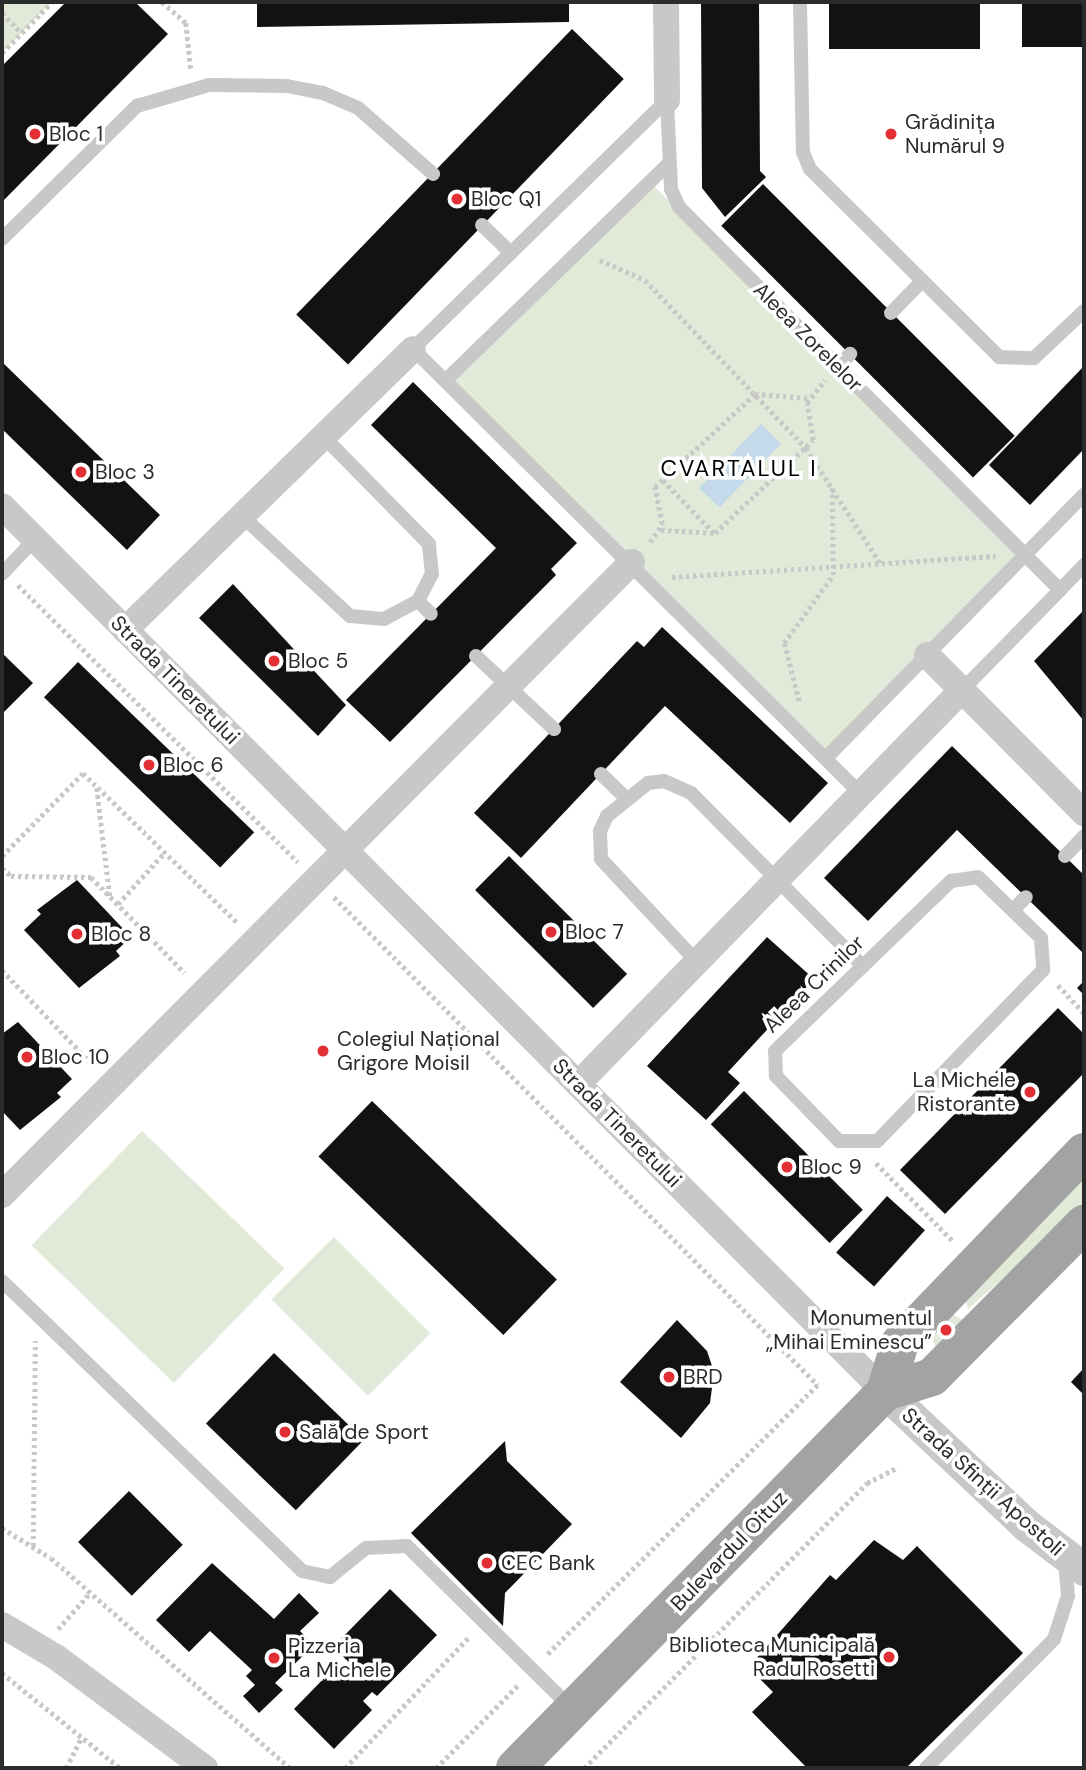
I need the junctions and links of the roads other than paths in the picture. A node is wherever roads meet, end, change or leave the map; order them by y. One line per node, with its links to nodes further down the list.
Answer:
1 (666, 2): 3 (street, Aleea Zorelelor)
2 (800, 2): 9 (lane)
3 (667, 100): 4 (lane, Aleea Zorelelor); 8 (lane)
4 (668, 163): 14 (lane, Aleea Zorelelor); 15 (lane)
5 (433, 174): 7 (lane)
6 (482, 225): 8 (lane)
7 (2, 239)
8 (511, 253): 12 (lane)
9 (922, 281): 10 (lane); 11 (lane)
10 (1084, 311)
11 (891, 313)
12 (413, 349): 15 (lane); 16 (street)
13 (850, 354): 14 (lane)
14 (838, 367): 21 (lane, Aleea Zorelelor)
15 (446, 380): 23 (lane)
16 (324, 437): 19 (street); 26 (lane)
17 (1084, 495): 21 (lane)
18 (2, 506): 20 (street, Strada Tineretului)
19 (242, 516): 26 (lane); 28 (street)
20 (35, 539): 24 (lane); 28 (street, Strada Tineretului)
21 (1024, 554): 25 (lane, Aleea Zorelelor); 29 (lane)
22 (1084, 565): 25 (lane)
23 (640, 570): 31 (street); 34 (lane)
24 (3, 573)
25 (1060, 590): 32 (lane)
26 (418, 601): 27 (lane)
27 (431, 614)
28 (125, 630): 40 (street, Strada Tineretului)
29 (927, 655): 32 (street); 34 (lane)
30 (475, 656): 31 (lane)
31 (509, 688): 33 (lane); 40 (street)
32 (961, 691): 36 (street); 38 (street)
33 (554, 729)
34 (827, 757): 36 (lane)
35 (601, 774): 37 (lane)
36 (861, 794): 42 (street)
37 (626, 798): 42 (lane); 45 (lane)
38 (1084, 813)
39 (1084, 836): 41 (lane)
40 (348, 854): 47 (street, Strada Tineretului); 49 (street)
41 (1065, 856)
42 (777, 880): 45 (street); 46 (lane)
43 (1026, 897): 44 (lane)
44 (1013, 910): 46 (lane, Aleea Crinilor); 46 (lane, Aleea Crinilor)
45 (697, 962): 47 (street)
46 (863, 966)
47 (578, 1084): 52 (street, Strada Tineretului)
48 (1084, 1152): 52 (main road, Bulevardul Oituz)
49 (2, 1195)
50 (1084, 1224): 52 (main road, Bulevardul Oituz)
51 (2, 1281): 55 (lane)
52 (885, 1392): 53 (street, Strada Sfinții Apostoli); 55 (main road, Bulevardul Oituz)
53 (1075, 1563): 58 (lane)
54 (2, 1625): 56 (street)
55 (573, 1710): 57 (main road, Bulevardul Oituz)
56 (205, 1768)
57 (514, 1768)
58 (926, 1768)

